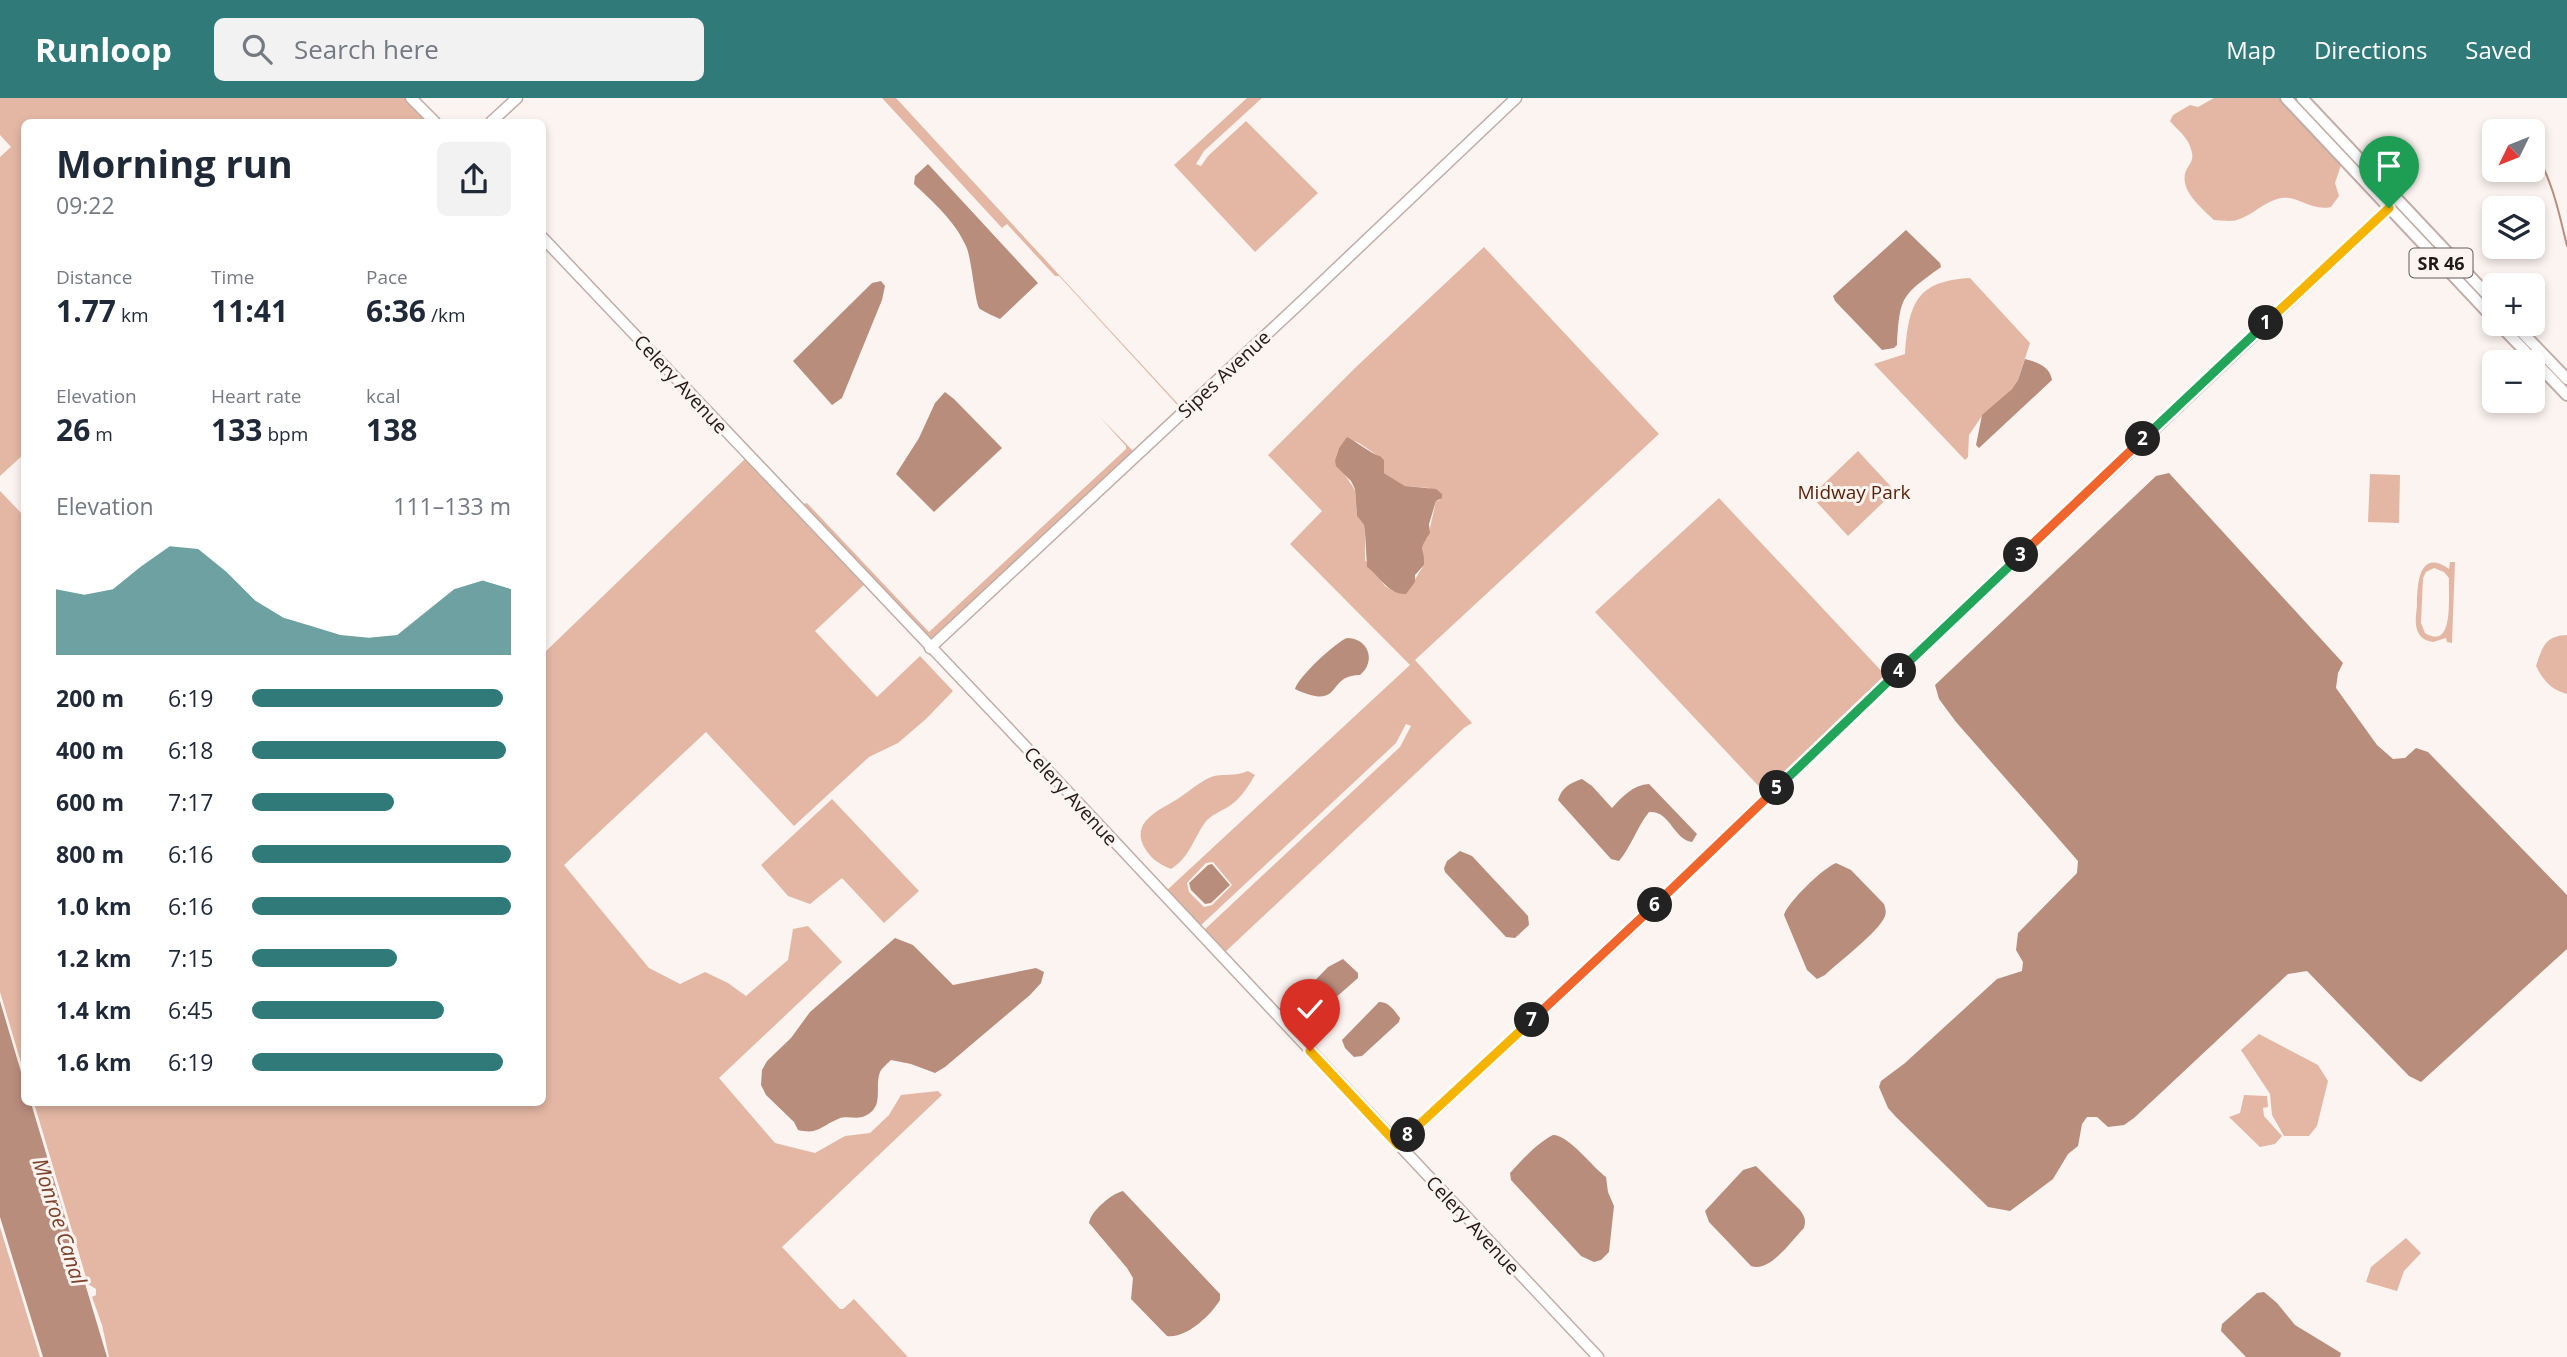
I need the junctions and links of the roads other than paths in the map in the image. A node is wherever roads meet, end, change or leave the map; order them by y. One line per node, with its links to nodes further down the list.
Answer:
1 (411, 98): 6 (street)
2 (517, 98): 7 (street)
3 (1516, 98): 16 (street, Sipes Avenue)
4 (2286, 98): 8 (main road, SR 46)
5 (2302, 98): 10 (main road, SR 46)
6 (432, 119)
7 (494, 119)
8 (2389, 208): 11 (main road, SR 46); 17 (street)
9 (546, 241): 16 (street, Celery Avenue)
10 (2482, 289)
11 (2482, 306)
12 (2510, 336): 15 (main road)
13 (2526, 336): 14 (main road)
14 (2567, 379)
15 (2567, 395)
16 (930, 648): 17 (street, Celery Avenue)
17 (1398, 1145): 18 (street, Celery Avenue)
18 (1598, 1357)

